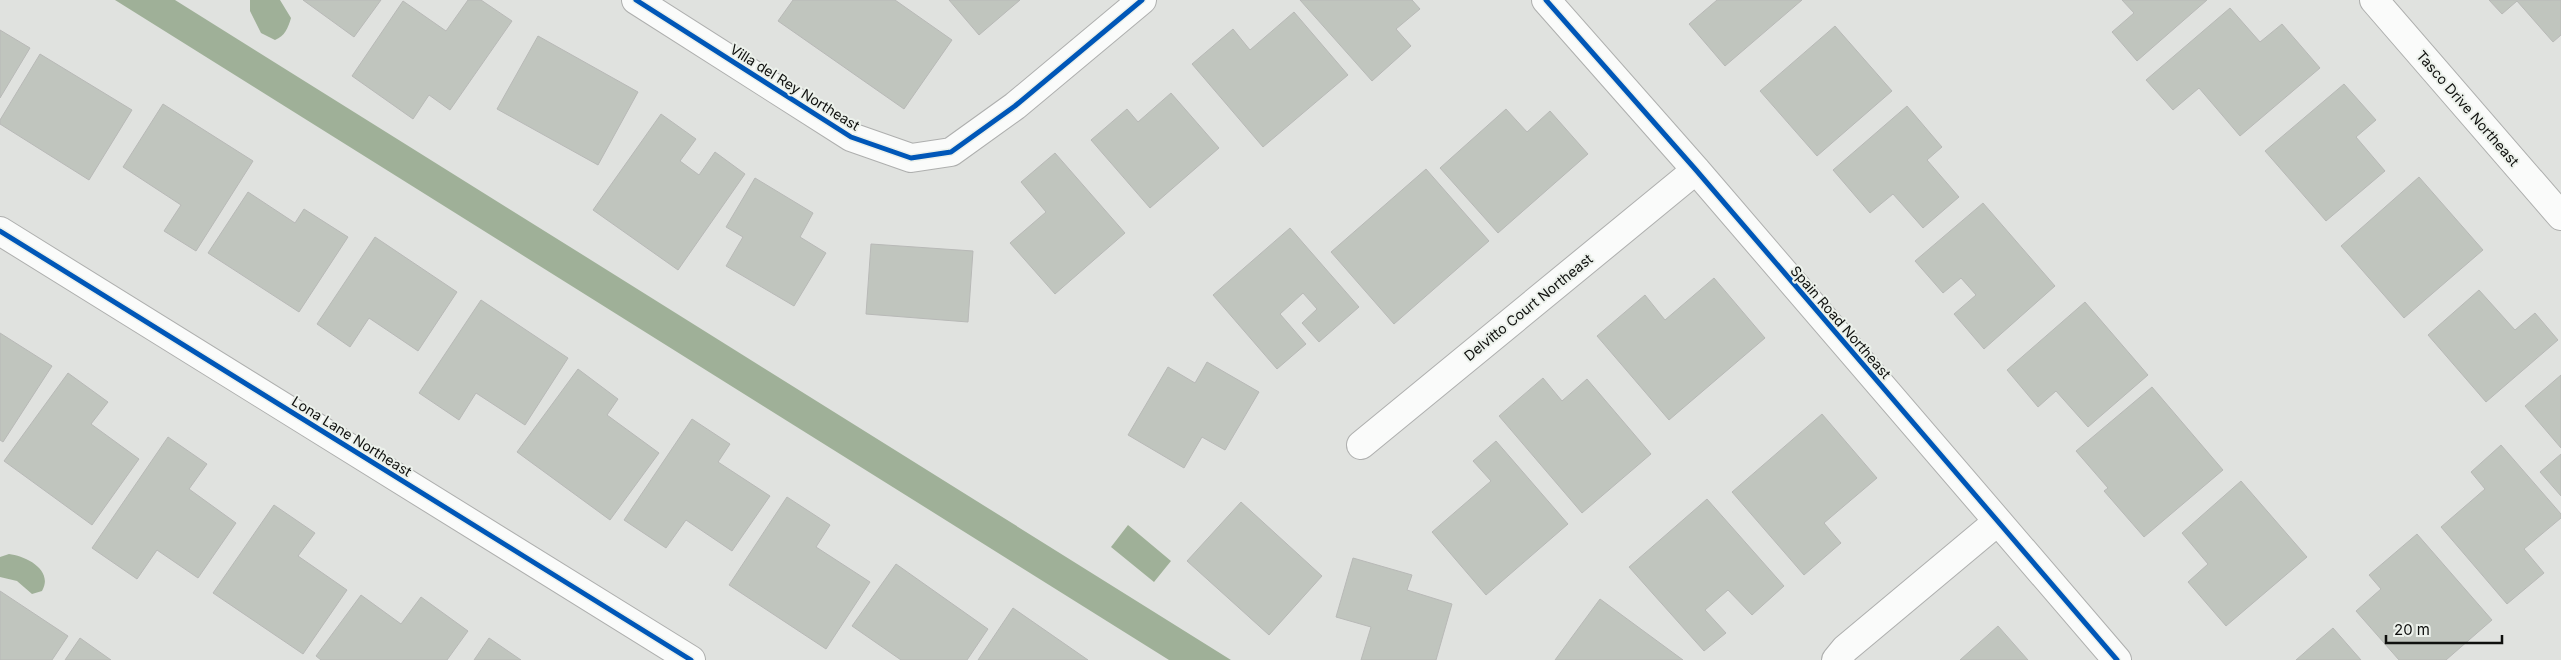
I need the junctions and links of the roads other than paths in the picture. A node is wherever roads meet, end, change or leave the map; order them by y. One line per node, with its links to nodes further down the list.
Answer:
1 (636, 0): 2 (street, Villa del Rey Northeast)
2 (1142, 0)
3 (1546, 0): 5 (street, Spain Road Northeast)
4 (2374, 0): 6 (street, Tasco Drive Northeast)
5 (1696, 170): 8 (street, Delvitto Court Northeast); 9 (street, Spain Road Northeast)
6 (2561, 216)
7 (0, 230): 10 (street, Lona Lane Northeast)
8 (1361, 445)
9 (1997, 522): 11 (street); 12 (street, Spain Road Northeast)
10 (691, 660)
11 (1836, 660)
12 (2117, 660)

